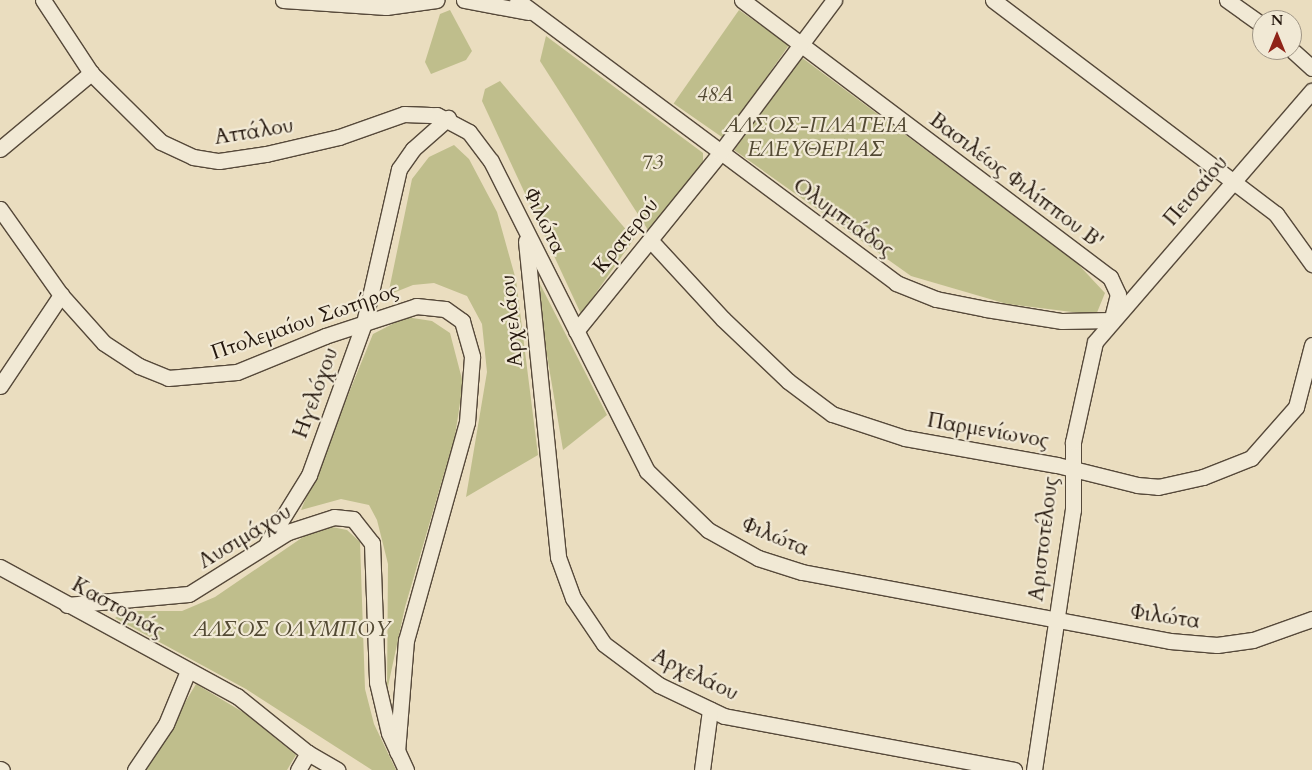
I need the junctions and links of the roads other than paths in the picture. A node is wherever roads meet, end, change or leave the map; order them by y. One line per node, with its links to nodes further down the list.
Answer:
1 (43, 0): 15 (street, Αττάλου)
2 (282, 0): 3 (street)
3 (437, 0)
4 (464, 0): 10 (street)
5 (517, 0): 10 (street, Ολυμπιάδος)
6 (742, 0): 12 (street, Βασιλέως Φιλίππου Β')
7 (834, 0): 12 (street, Κρατερού)
8 (993, 0): 20 (street)
9 (1227, 0): 11 (street)
10 (534, 14): 19 (street, Ολυμπιάδος)
11 (1252, 18)
12 (800, 45): 19 (street, Κρατερού); 26 (street, Βασιλέως Φιλίππου Β')
13 (1302, 59): 14 (street)
14 (1312, 68)
15 (91, 74): 17 (street, Αττάλου); 18 (street)
16 (1312, 91): 20 (street, Πεισαίου)
17 (448, 118): 22 (street, Φιλώτα); 27 (street, Ηγελόχου)
18 (0, 149)
19 (720, 153): 23 (street, Κρατερού); 26 (street, Ολυμπιάδος)
20 (1234, 180): 24 (street); 26 (street, Πεισαίου)
21 (0, 209): 25 (street, Πτολεμαίου Σωτήρος)
22 (526, 235): 28 (street, Φιλώτα); 38 (street, Αρχελάου)
23 (651, 241): 28 (street, Κρατερού); 31 (street, Παρμενίωνος)
24 (1312, 264)
25 (61, 295): 27 (street, Πτολεμαίου Σωτήρος); 30 (street)
26 (1112, 320): 31 (street, Αριστοτέλους)
27 (364, 323): 32 (street, Ηγελόχου); 39 (street, Πτολεμαίου Σωτήρος)
28 (576, 331): 36 (street, Φιλώτα)
29 (1312, 345): 31 (street, Παρμενίωνος)
30 (0, 386)
31 (1074, 469): 36 (street, Αριστοτέλους)
32 (266, 545): 34 (street, Λυσιμάχου); 39 (street, Λυσιμάχου)
33 (0, 567): 34 (street, Καστοριάς)
34 (67, 604): 37 (street, Καστοριάς)
35 (1312, 619): 36 (street, Φιλώτα)
36 (1056, 621): 47 (street, Αριστοτέλους)
37 (188, 671): 40 (street, Καστοριάς); 41 (street)
38 (710, 710): 45 (street); 46 (street, Αρχελάου)
39 (397, 752): 44 (street)
40 (308, 753): 42 (street); 43 (street, Καστοριάς)
41 (135, 770)
42 (298, 770)
43 (338, 770)
44 (406, 770)
45 (702, 770)
46 (1014, 770)
47 (1034, 770)

